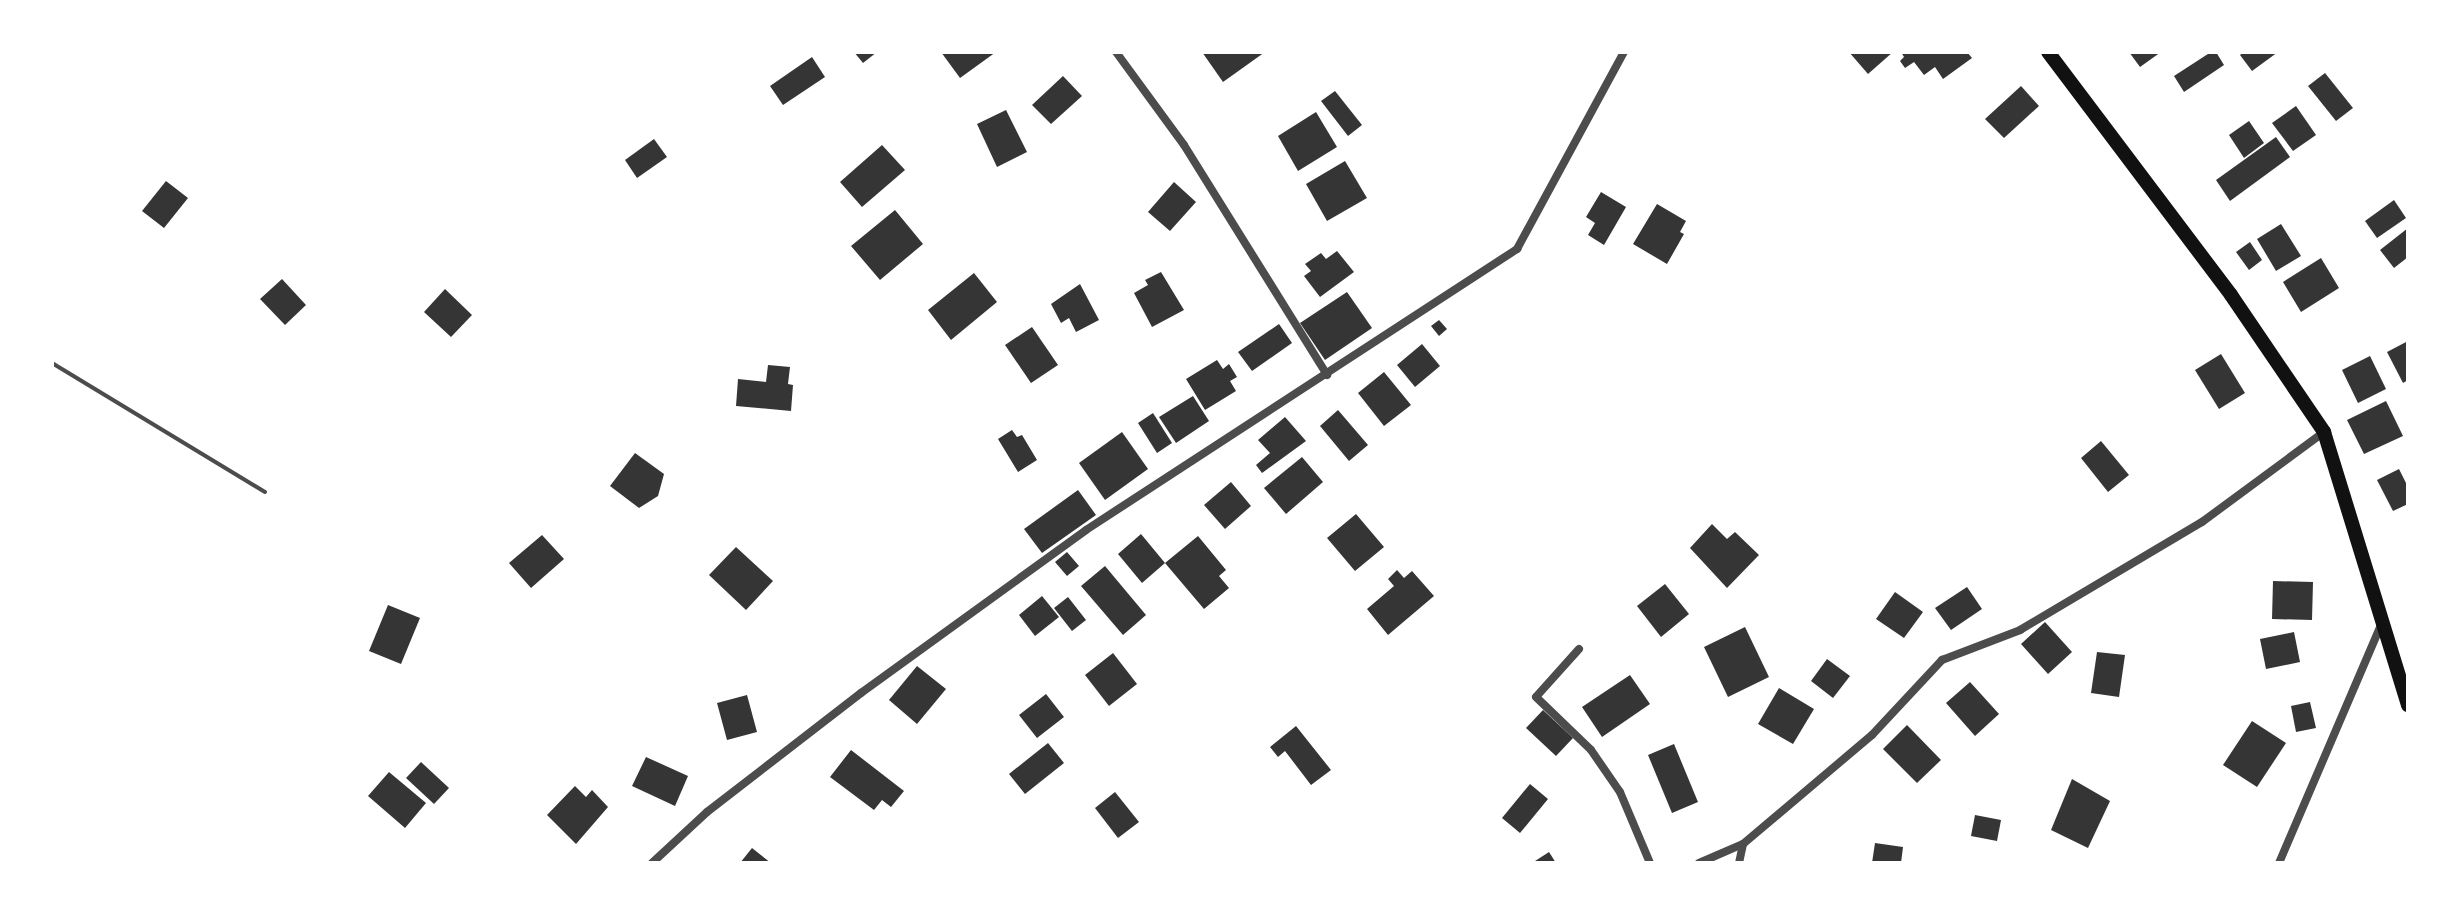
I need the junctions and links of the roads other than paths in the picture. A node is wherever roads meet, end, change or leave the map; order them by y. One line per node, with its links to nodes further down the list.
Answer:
1 (1116, 52): 5 (street)
2 (1624, 52): 5 (street)
3 (2048, 52): 6 (highway)
4 (52, 363): 7 (lane)
5 (1327, 375): 12 (street)
6 (2324, 432): 8 (highway); 11 (street)
7 (265, 492)
8 (2384, 619): 10 (highway); 16 (street)
9 (1579, 649): 13 (street)
10 (2408, 705)
11 (1743, 844): 14 (street); 15 (street)
12 (652, 863)
13 (1650, 863)
14 (1699, 863)
15 (1739, 863)
16 (2279, 863)

